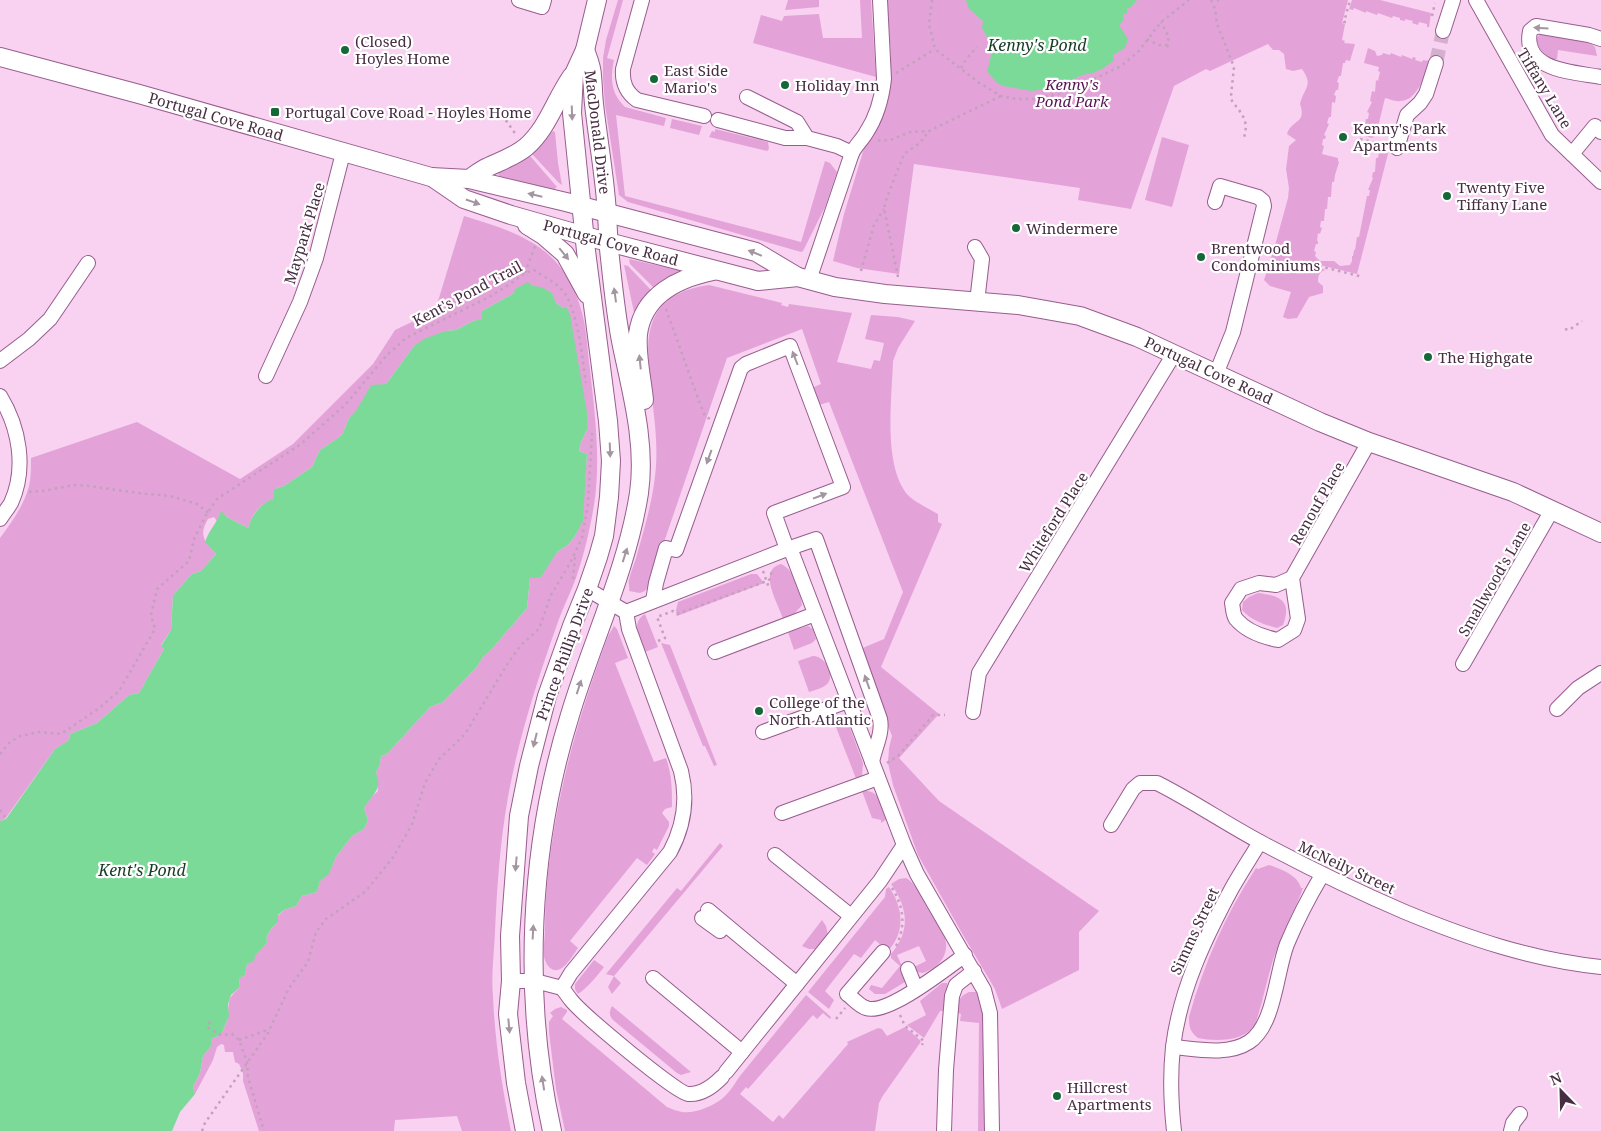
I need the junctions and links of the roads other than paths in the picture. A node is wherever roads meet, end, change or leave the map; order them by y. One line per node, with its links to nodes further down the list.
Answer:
1 (519, 0): 2 (street)
2 (544, 0)
3 (597, 0): 10 (main road, MacDonald Drive)
4 (642, 0): 17 (street)
5 (880, 0): 20 (street)
6 (1453, 0): 8 (street)
7 (1476, 0): 21 (street, Tiffany Lane)
8 (1443, 31)
9 (1601, 39): 14 (street, one-way to 14)
10 (585, 50): 13 (main road, MacDonald Drive); 27 (main road, MacDonald Drive)
11 (0, 57): 19 (main road, Portugal Cove Road)
12 (1436, 63): 18 (street)
13 (574, 74): 23 (main road); 26 (main road, MacDonald Drive, one-way to 26)
14 (1601, 77)
15 (747, 97): 17 (street)
16 (1599, 125): 21 (street)
17 (807, 138): 20 (street)
18 (1397, 148)
19 (343, 152): 22 (main road, Portugal Cove Road); 40 (street, Maypark Place)
20 (852, 153): 34 (street)
21 (1572, 154): 24 (street, Tiffany Lane)
22 (431, 177): 23 (main road, Portugal Cove Road); 28 (main road, Portugal Cove Road, one-way to 28)
23 (469, 179): 26 (main road, Portugal Cove Road, one-way to 23)
24 (1601, 182)
25 (1216, 202): 39 (street)
26 (582, 208): 27 (main road, Portugal Cove Road); 29 (main road, Prince Phillip Drive)
27 (607, 214): 30 (main road, Prince Phillip Drive); 34 (main road, Portugal Cove Road, one-way to 27)
28 (511, 215): 29 (main road, Portugal Cove Road); 36 (main road, one-way to 36)
29 (585, 236): 30 (main road, Portugal Cove Road); 36 (main road, Prince Phillip Drive)
30 (608, 242): 33 (main road, Portugal Cove Road); 43 (main road, Prince Phillip Drive, one-way to 30)
31 (975, 247): 35 (street)
32 (88, 263): 38 (street)
33 (715, 271): 34 (main road, Portugal Cove Road); 43 (main road, one-way to 33)
34 (804, 278): 35 (main road, Portugal Cove Road)
35 (977, 302): 37 (main road, Portugal Cove Road)
36 (593, 306): 49 (main road, Prince Phillip Drive, one-way to 49)
37 (1174, 354): 39 (main road, Portugal Cove Road); 59 (street, Whiteford Place)
38 (0, 361)
39 (1216, 374): 42 (main road, Portugal Cove Road)
40 (266, 376)
41 (0, 396): 45 (street)
42 (1369, 442): 44 (main road, Portugal Cove Road); 48 (street, Renouf Place)
43 (639, 444): 50 (main road, Prince Phillip Drive, one-way to 43)
44 (1552, 510): 46 (main road, Portugal Cove Road); 55 (street, Smallwood's Lane)
45 (0, 518)
46 (1601, 533)
47 (787, 549): 51 (street); 51 (street, one-way to 51); 53 (street); 61 (street, one-way to 47)
48 (1292, 578): 48 (street)
49 (587, 589): 50 (street); 77 (main road, Prince Phillip Drive, one-way to 77)
50 (609, 601): 52 (street); 78 (main road, Prince Phillip Drive, one-way to 50)
51 (654, 601): 52 (street)
52 (626, 612): 80 (street)
53 (815, 614): 54 (street); 57 (street)
54 (714, 652)
55 (1464, 664)
56 (1601, 673): 58 (street)
57 (848, 701): 60 (street); 61 (street)
58 (1557, 708)
59 (972, 712)
60 (763, 732)
61 (872, 762): 62 (street)
62 (878, 778): 63 (street); 66 (street)
63 (782, 813)
64 (1111, 825): 65 (street, McNeily Street)
65 (1260, 842): 68 (street, McNeily Street); 82 (street, Simms Street)
66 (904, 845): 70 (street); 72 (street)
67 (775, 855): 70 (street)
68 (1322, 875): 73 (street, McNeily Street); 82 (street)
69 (708, 910): 79 (street)
70 (851, 916): 79 (street)
71 (884, 952): 81 (street)
72 (965, 955): 75 (street); 81 (street)
73 (1601, 967)
74 (908, 970): 81 (street)
75 (974, 970): 87 (street); 88 (street)
76 (652, 978): 83 (street)
77 (511, 981): 78 (street); 85 (main road, Prince Phillip Drive, one-way to 85)
78 (535, 981): 80 (street); 86 (main road, Prince Phillip Drive, one-way to 78)
79 (797, 984): 83 (street)
80 (562, 988): 83 (street)
81 (916, 989)
82 (1173, 1047): 89 (street, Simms Street)
83 (742, 1052)
84 (1520, 1114): 90 (street)
85 (525, 1131)
86 (552, 1131)
87 (944, 1131)
88 (992, 1131)
89 (1174, 1131)
90 (1512, 1131)

